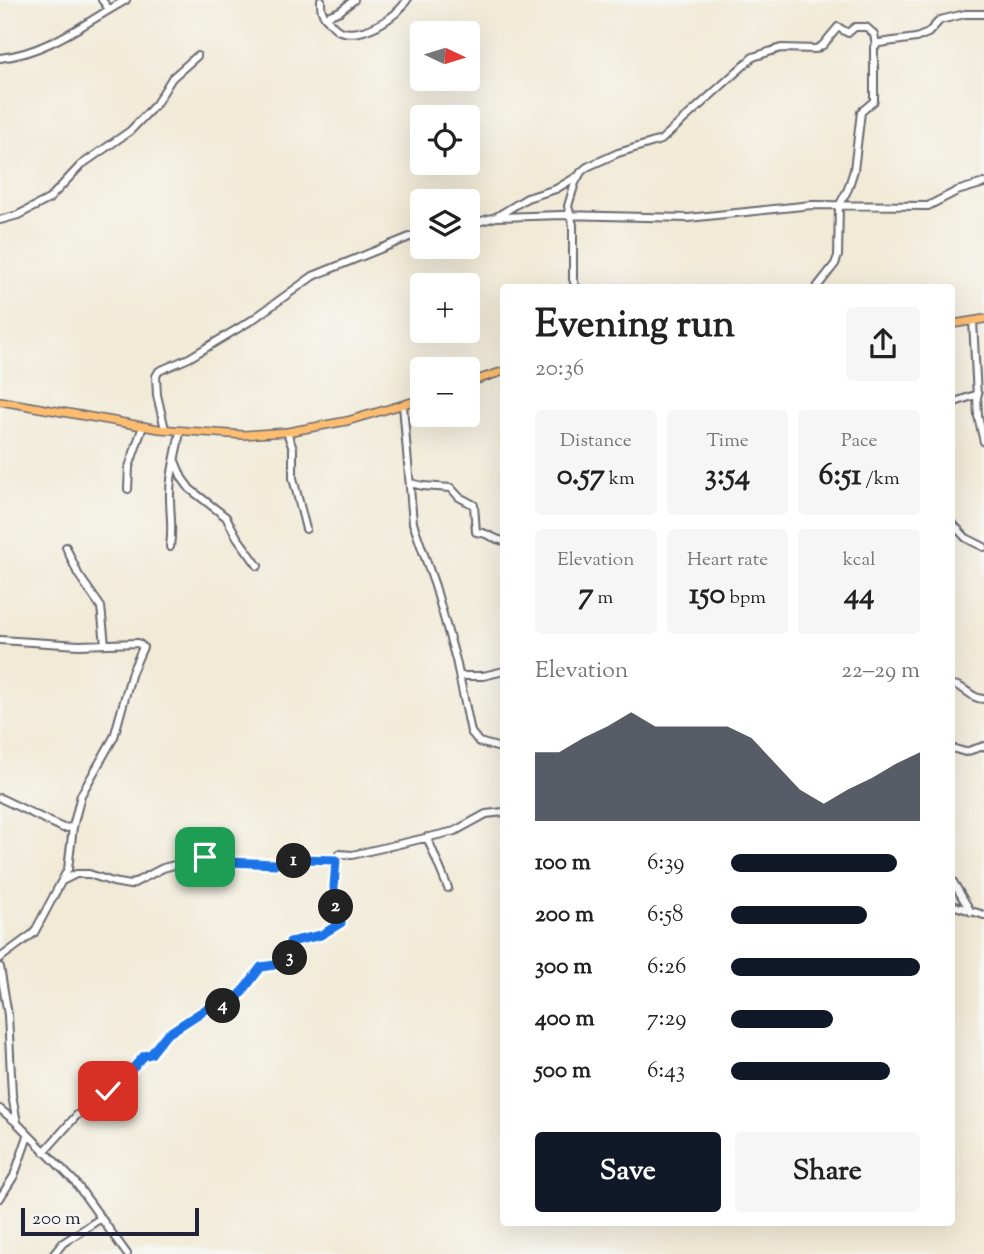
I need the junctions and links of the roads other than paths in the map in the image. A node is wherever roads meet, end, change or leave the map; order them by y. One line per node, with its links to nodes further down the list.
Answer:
1 (102, 0): 6 (street)
2 (126, 0): 6 (street)
3 (321, 0): 8 (street)
4 (354, 0): 8 (street)
5 (407, 0): 8 (street)
6 (109, 9): 11 (street)
7 (984, 14): 9 (street)
8 (325, 18)
9 (876, 45): 12 (street); 14 (street)
10 (197, 56): 17 (street)
11 (0, 58)
12 (578, 177): 15 (street); 16 (street)
13 (984, 183): 14 (street)
14 (839, 206): 15 (street); 21 (street)
15 (571, 215): 16 (street); 20 (street)
16 (496, 217): 18 (street)
17 (0, 220)
18 (480, 221)
19 (410, 237): 33 (street)
20 (575, 284)
21 (819, 284)
22 (984, 319): 23 (main road)
23 (973, 321): 24 (main road); 27 (street)
24 (955, 324)
25 (500, 372): 26 (main road)
26 (480, 379)
27 (978, 394): 29 (street); 36 (street)
28 (0, 401): 32 (main road)
29 (955, 402)
30 (410, 403): 31 (main road)
31 (403, 405): 35 (main road); 38 (street)
32 (143, 426): 33 (main road); 39 (street)
33 (165, 429): 34 (main road)
34 (180, 431): 35 (main road); 37 (street)
35 (287, 432): 41 (street)
36 (984, 442)
37 (175, 461): 44 (street); 46 (street)
38 (410, 483): 42 (street); 50 (street)
39 (128, 489)
40 (955, 526): 45 (street)
41 (306, 529)
42 (500, 540)
43 (66, 547): 48 (street)
44 (170, 547)
45 (984, 547)
46 (258, 566)
47 (0, 640): 48 (street)
48 (105, 645): 58 (street)
49 (500, 672): 50 (street)
50 (460, 676): 54 (street)
51 (955, 685): 52 (street)
52 (984, 699)
53 (984, 746): 55 (street)
54 (500, 748)
55 (955, 749)
56 (0, 798): 58 (street)
57 (500, 812): 59 (street)
58 (74, 827): 61 (street)
59 (427, 837): 60 (street); 63 (street)
60 (336, 860): 61 (street); 72 (street)
61 (62, 881): 67 (street)
62 (955, 885): 65 (street)
63 (449, 887)
64 (955, 906): 65 (street)
65 (971, 912): 66 (street)
66 (984, 915)
67 (0, 958)
68 (0, 967): 70 (street)
69 (0, 1109): 70 (street)
70 (17, 1123): 71 (street)
71 (28, 1136): 72 (street); 73 (street)
72 (44, 1152): 74 (street)
73 (0, 1198)
74 (101, 1218): 75 (street); 76 (street)
75 (54, 1254)
76 (127, 1254)

